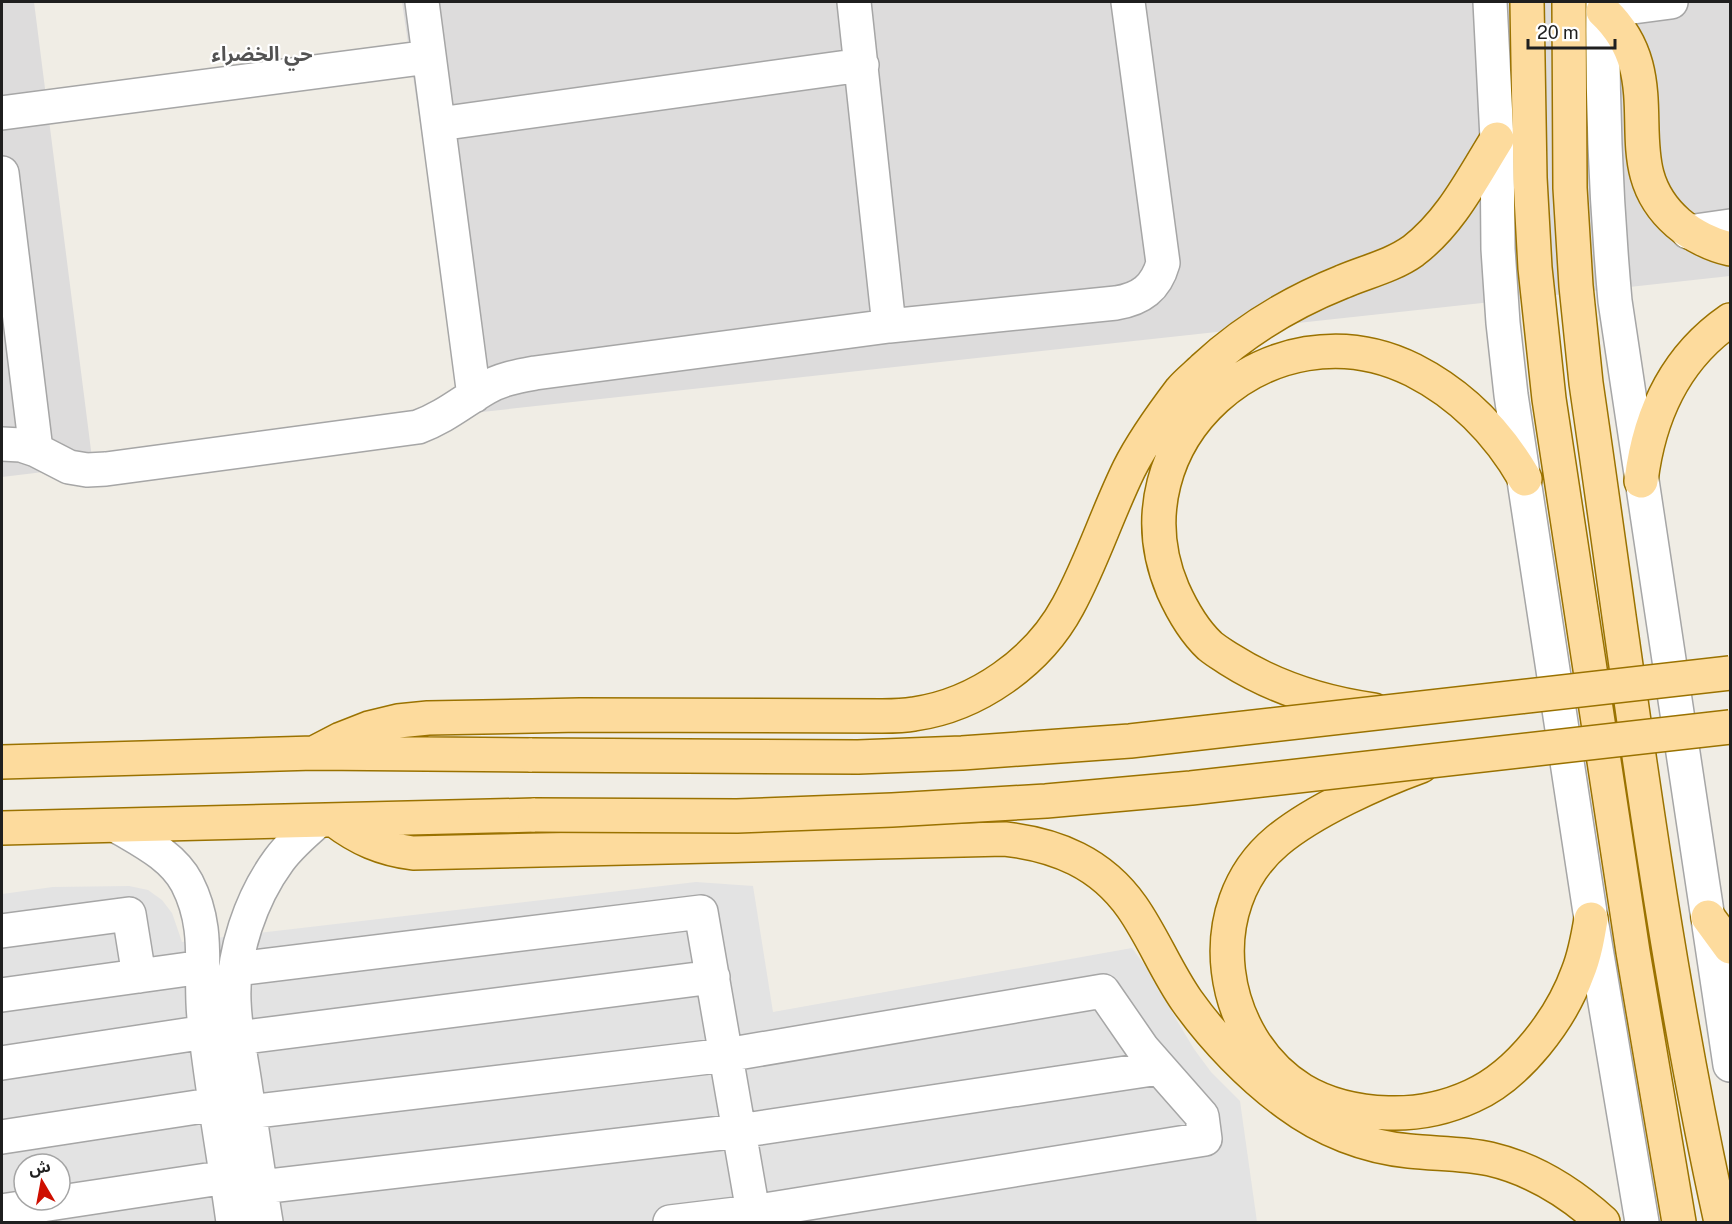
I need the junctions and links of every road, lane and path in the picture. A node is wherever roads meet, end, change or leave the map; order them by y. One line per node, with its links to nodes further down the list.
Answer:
1 (422, 2): 9 (street)
2 (854, 2): 10 (street)
3 (1128, 2): 19 (street)
4 (1490, 2): 13 (street)
5 (1527, 2): 62 (main road)
6 (1569, 2): 63 (main road)
7 (1671, 2): 8 (street)
8 (1603, 6): 16 (main road); 24 (street)
9 (429, 57): 11 (street); 12 (street)
10 (862, 65): 12 (street); 19 (street)
11 (2, 113)
12 (439, 124): 20 (street)
13 (1497, 139): 23 (street); 28 (main road)
14 (2, 180): 22 (street)
15 (1731, 226): 16 (street)
16 (1688, 232): 17 (main road)
17 (1731, 249)
18 (1731, 320): 24 (main road)
19 (889, 326): 20 (street)
20 (474, 396): 22 (street)
21 (2, 444): 22 (street)
22 (36, 450)
23 (1525, 479): 26 (main road); 35 (street)
24 (1641, 481): 34 (street)
25 (1731, 673): 26 (main road, bridge)
26 (1384, 711): 28 (main road, bridge)
27 (1731, 727): 29 (main road, bridge)
28 (314, 753): 30 (main road)
29 (1437, 760): 31 (main road, bridge); 35 (main road, bridge)
30 (2, 762)
31 (326, 820): 32 (main road); 39 (street); 60 (main road)
32 (117, 826): 33 (main road); 38 (street)
33 (2, 828)
34 (1708, 917): 37 (main road); 47 (street)
35 (1591, 919): 61 (street)
36 (2, 931): 40 (street)
37 (1731, 947)
38 (203, 967): 40 (street); 43 (street)
39 (236, 969): 41 (street); 44 (street)
40 (139, 976): 42 (street)
41 (713, 977): 44 (street); 45 (street)
42 (2, 995)
43 (206, 1032): 46 (street); 49 (street)
44 (238, 1038): 50 (street)
45 (726, 1055): 48 (street); 50 (street); 51 (street)
46 (2, 1063)
47 (1731, 1065)
48 (1159, 1068): 51 (street); 56 (street)
49 (217, 1104): 52 (street); 53 (street)
50 (249, 1112): 54 (street)
51 (739, 1131): 54 (street); 56 (street)
52 (2, 1137)
53 (227, 1177): 55 (street); 57 (street)
54 (261, 1187): 58 (street)
55 (2, 1211)
56 (753, 1212): 59 (street)
57 (234, 1222)
58 (266, 1222)
59 (670, 1222)
60 (1603, 1222)
61 (1642, 1222)
62 (1679, 1222)
63 (1721, 1222)

